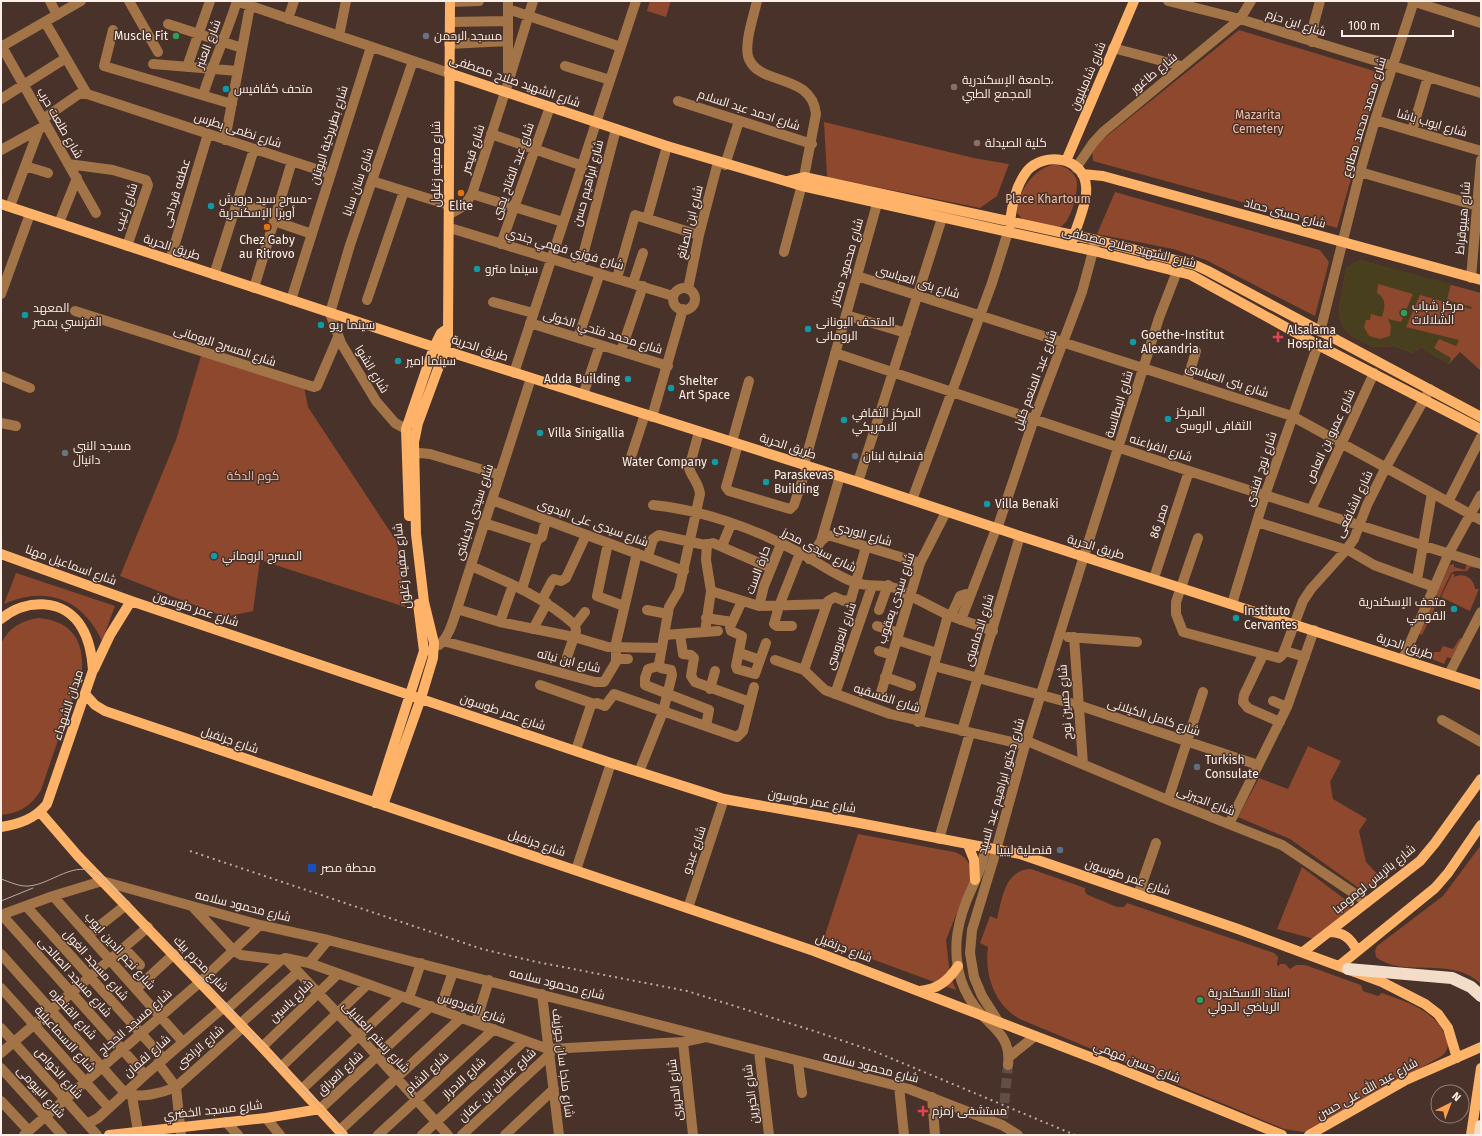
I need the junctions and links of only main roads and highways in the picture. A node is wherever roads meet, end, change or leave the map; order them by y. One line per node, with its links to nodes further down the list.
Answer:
1 (450, 1): 3 (main road, شارع صفيه زغلول)
2 (1134, 1): 4 (main road, شارع شامبليون)
3 (449, 73): 6 (main road, شارع الشهيد صلاح مصطفى); 13 (main road, شارع صفيه زغلول)
4 (1066, 161): 5 (main road); 8 (main road)
5 (1079, 171): 9 (main road); 12 (main road, شارع حسنى حماد)
6 (803, 182): 8 (main road, شارع الشهيد صلاح مصطفى); 8 (main road, شارع الشهيد صلاح مصطفى)
7 (1, 204): 16 (main road, طريق الحرية)
8 (1009, 227): 9 (main road, شارع الشهيد صلاح مصطفى); 10 (main road, شارع الشهيد صلاح مصطفى)
9 (1074, 236): 10 (main road); 11 (main road, شارع الشهيد صلاح مصطفى)
10 (1071, 246): 11 (main road, شارع الشهيد صلاح مصطفى)
11 (1179, 266): 14 (main road, شارع الشهيد صلاح مصطفى); 15 (main road, شارع الشهيد صلاح مصطفى)
12 (1476, 279)
13 (448, 328): 16 (main road, شارع صفيه زغلول); 17 (main road, شارع صفيه زغلول)
14 (1320, 332): 15 (main road); 18 (main road, شارع الشهيد صلاح مصطفى)
15 (1318, 345): 19 (main road, شارع الشهيد صلاح مصطفى)
16 (434, 347): 17 (main road, طريق الحرية); 20 (main road, شارع صفيه زغلول)
17 (445, 350): 20 (main road, شارع صفيه زغلول); 26 (main road, طريق الحرية)
18 (1481, 417)
19 (1481, 429)
20 (410, 456): 24 (main road, شارع صفيه زغلول)
21 (1, 554): 22 (main road, شارع اسماعيل مهنا)
22 (132, 601): 25 (main road); 28 (main road, شارع عمر طوسون)
23 (1, 619): 25 (main road, ميدان الشهداء)
24 (429, 650): 28 (main road, شارع صفيه زغلول); 29 (main road, شارع صفيه زغلول)
25 (93, 670): 27 (main road, ميدان الشهداء)
26 (1481, 685)
27 (86, 695): 31 (main road, شارع جرنفيل); 32 (main road, ميدان الشهداء)
28 (410, 695): 29 (main road, شارع عمر طوسون); 31 (main road, شارع صفيه زغلول)
29 (421, 698): 31 (main road, شارع صفيه زغلول); 35 (main road, شارع عمر طوسون)
30 (1481, 779): 37 (main road, شارع باتريس لومومبا)
31 (379, 804): 42 (main road, شارع جرنفيل)
32 (40, 812): 34 (main road); 48 (main road, شارع محرم بيك)
33 (1481, 825): 38 (main road)
34 (1, 827)
35 (968, 845): 36 (main road); 39 (main road, شارع عمر طوسون)
36 (975, 880)
37 (1329, 932): 38 (main road); 39 (main road, شارع باتريس لومومبا)
38 (1357, 951): 41 (main road)
39 (1303, 952): 41 (main road, شارع عمر طوسون)
40 (958, 966): 42 (main road)
41 (1344, 967): 43 (highway); 46 (main road, شارع عمر طوسون)
42 (919, 992): 44 (main road, شارع جرنفيل)
43 (1481, 996)
44 (982, 1015): 53 (main road, شارع حسين فهمي)
45 (1481, 1047): 46 (main road, شارع عبد الله على حسن)
46 (1457, 1058): 54 (main road, شارع عبد الله على حسن)
47 (1481, 1068): 55 (main road)
48 (320, 1110): 50 (main road, شارع مسجد الخضري); 51 (main road, شارع محرم بيك)
49 (1481, 1126): 56 (highway)
50 (180, 1131): 52 (main road, شارع مسجد الخضري)
51 (341, 1133)
52 (109, 1135)
53 (1282, 1135)
54 (1309, 1135)
55 (1471, 1135)
56 (1480, 1135)

